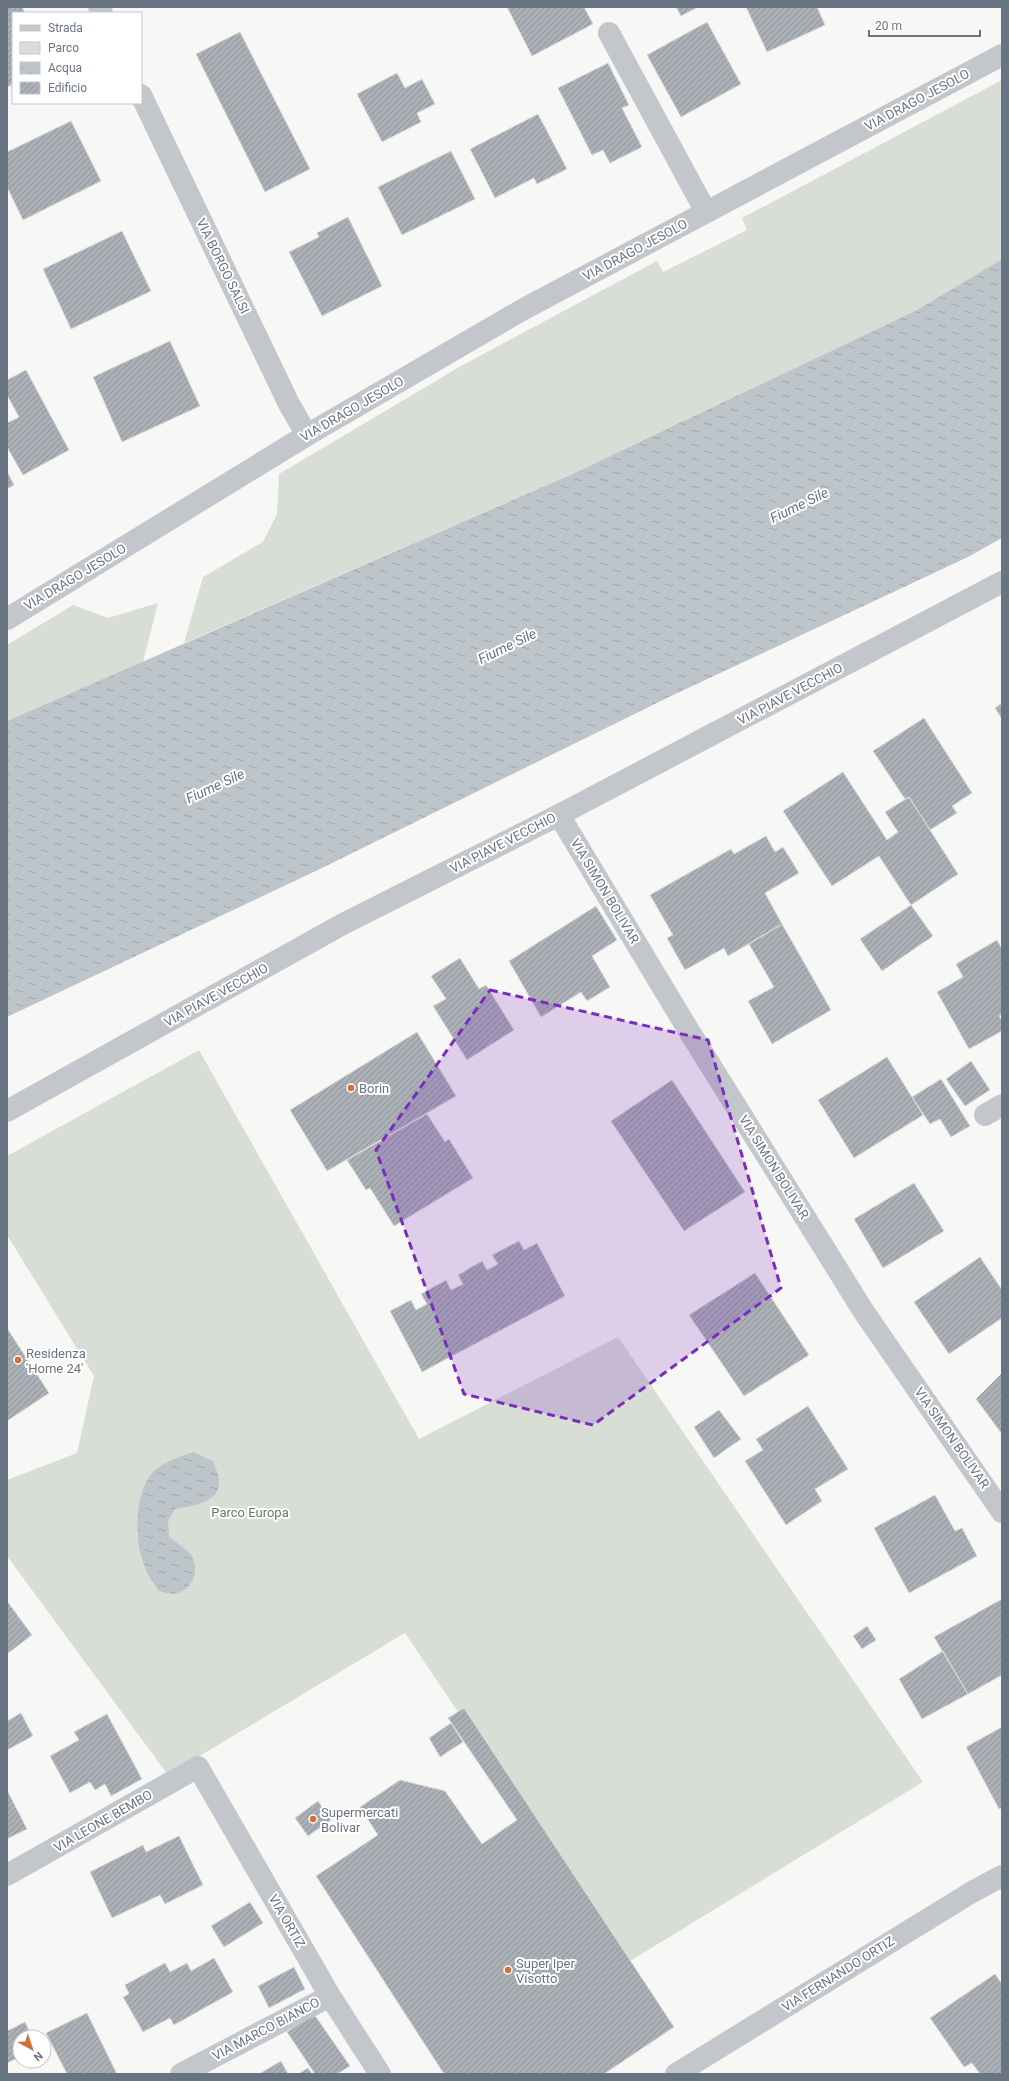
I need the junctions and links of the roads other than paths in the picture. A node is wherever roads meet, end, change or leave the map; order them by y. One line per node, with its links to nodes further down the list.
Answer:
1 (609, 33): 4 (street)
2 (1002, 55): 4 (street, VIA DRAGO JESOLO)
3 (142, 97): 5 (street, VIA BORGO SALSI)
4 (706, 212): 5 (street, VIA DRAGO JESOLO)
5 (307, 435): 7 (street, VIA DRAGO JESOLO)
6 (1002, 582): 8 (street, VIA PIAVE VECCHIO)
7 (7, 619)
8 (559, 815): 9 (street, VIA PIAVE VECCHIO); 10 (street, VIA SIMON BOLIVAR)
9 (7, 1111)
10 (1002, 1512)
11 (198, 1767): 12 (street, VIA LEONE BEMBO); 14 (street, VIA ORTIZ)
12 (7, 1875)
13 (1002, 1876): 17 (street, VIA FERNANDO ORTIZ)
14 (330, 1996): 15 (street, VIA MARCO BIANCO); 16 (street, VIA ORTIZ)
15 (182, 2074)
16 (380, 2074)
17 (676, 2074)

